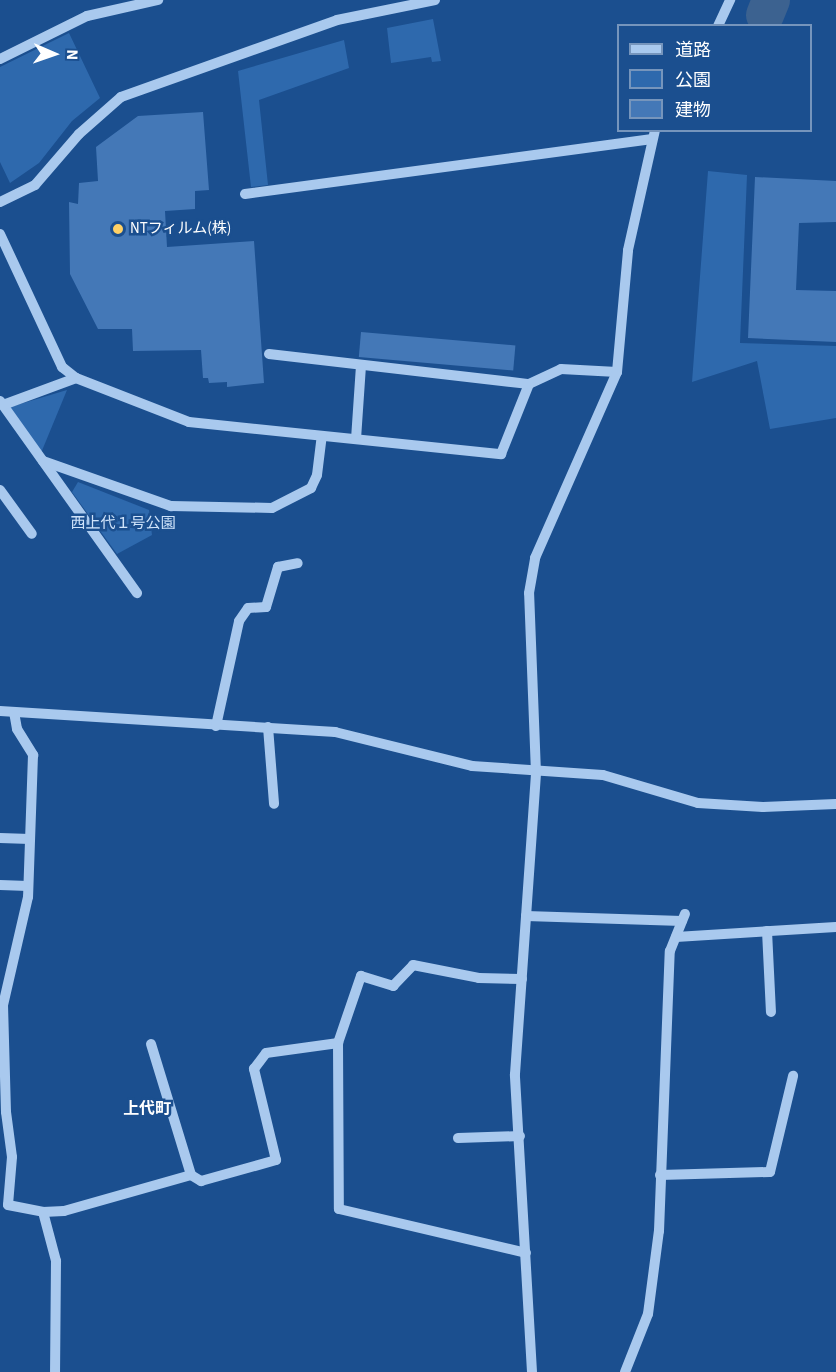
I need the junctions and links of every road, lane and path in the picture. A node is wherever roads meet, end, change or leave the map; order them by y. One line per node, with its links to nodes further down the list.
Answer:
1 (158, 0): 5 (street)
2 (435, 0): 8 (street)
3 (730, 0): 4 (street)
4 (719, 24)
5 (0, 59)
6 (652, 135): 7 (street); 12 (street)
7 (245, 194)
8 (0, 202)
9 (0, 234): 13 (street)
10 (269, 354): 11 (street)
11 (361, 366): 14 (street); 17 (street)
12 (617, 372): 14 (street); 27 (street)
13 (76, 378): 15 (street); 16 (street)
14 (529, 384): 17 (street)
15 (2, 403): 18 (street)
16 (322, 436): 17 (street); 18 (street)
17 (356, 439)
18 (43, 461): 22 (street)
19 (0, 490): 20 (street)
20 (32, 534)
21 (298, 563): 25 (street)
22 (136, 593)
23 (0, 711): 24 (street)
24 (14, 712): 25 (street); 31 (street)
25 (216, 726): 26 (street)
26 (268, 727): 27 (street); 28 (street)
27 (536, 773): 29 (street); 34 (street)
28 (274, 804)
29 (836, 804)
30 (0, 838): 31 (street)
31 (30, 839): 33 (street)
32 (0, 885): 33 (street)
33 (28, 886): 47 (street)
34 (526, 916): 37 (street); 38 (street)
35 (836, 927): 36 (street)
36 (767, 931): 37 (street); 39 (street)
37 (676, 937): 46 (street)
38 (522, 979): 40 (street); 43 (street)
39 (771, 1012)
40 (338, 1043): 45 (street); 48 (street)
41 (151, 1044): 45 (street)
42 (793, 1076): 46 (street)
43 (520, 1136): 44 (street); 48 (street)
44 (458, 1138)
45 (191, 1175): 47 (street)
46 (660, 1175): 51 (street)
47 (43, 1212): 49 (street)
48 (526, 1252): 50 (street)
49 (55, 1372)
50 (532, 1372)
51 (625, 1372)

